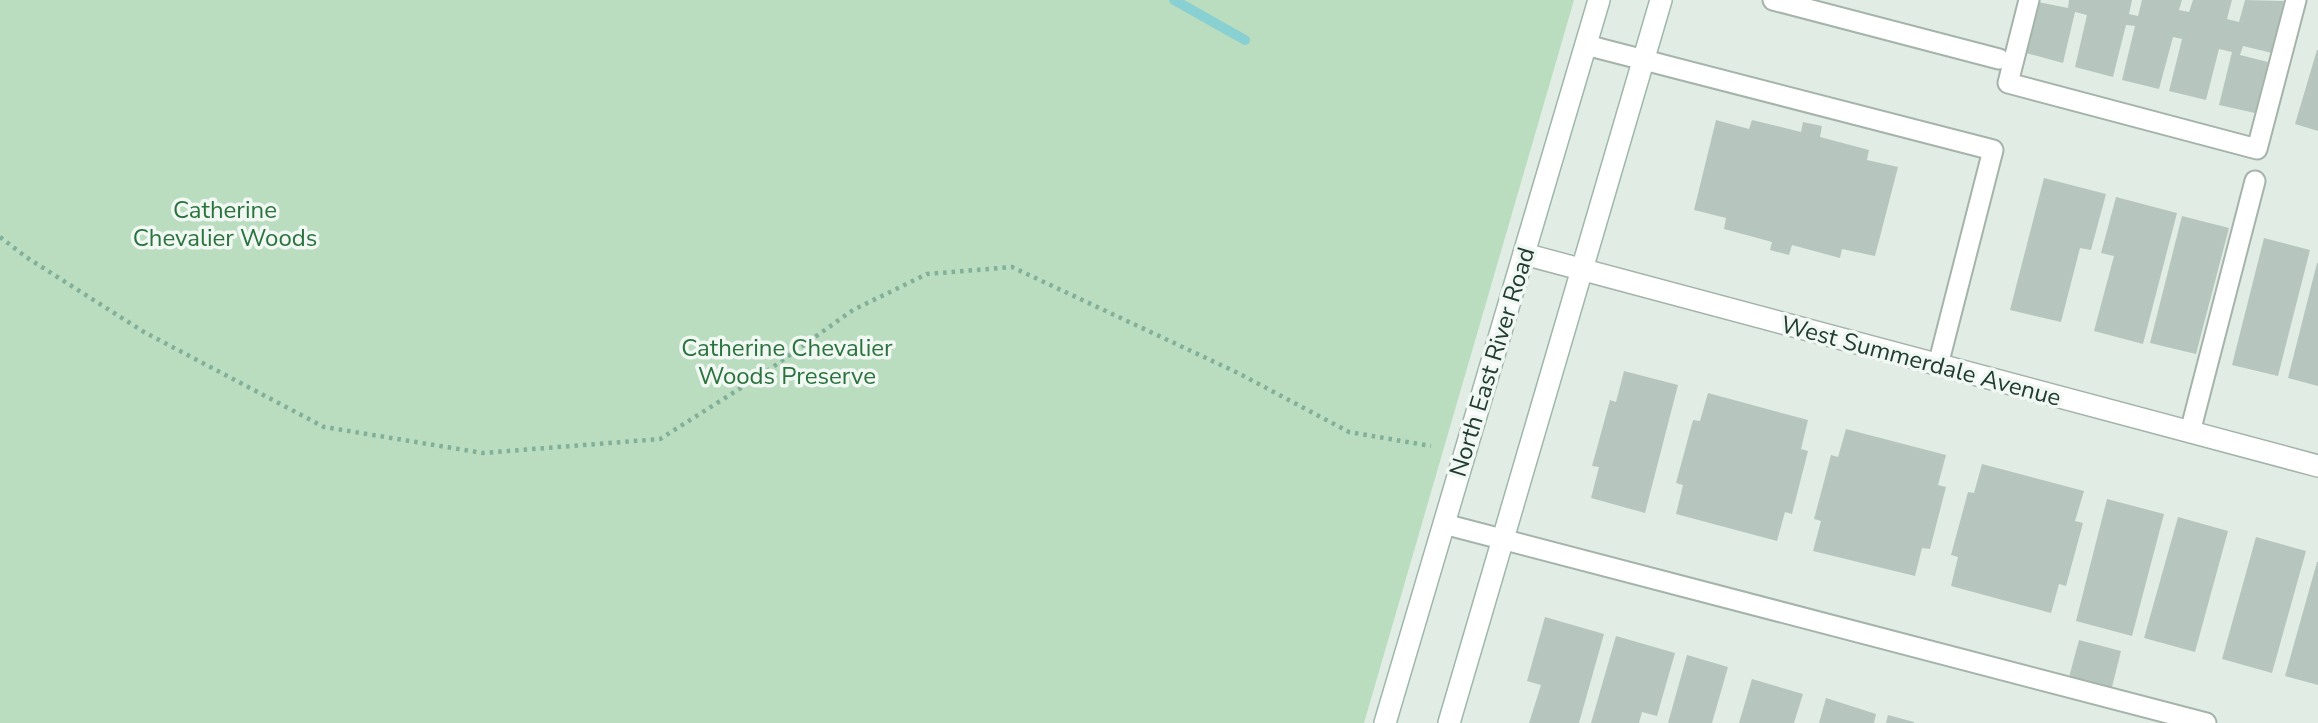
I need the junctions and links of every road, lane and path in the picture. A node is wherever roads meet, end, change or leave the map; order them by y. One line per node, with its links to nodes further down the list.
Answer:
1 (1599, 0): 6 (main road, North East River Road)
2 (1661, 0): 8 (main road)
3 (1773, 0): 7 (lane)
4 (2029, 0): 5 (lane)
5 (2296, 0)
6 (1586, 45): 8 (lane); 11 (main road, North East River Road)
7 (1999, 59)
8 (1643, 60): 12 (main road); 13 (lane)
9 (2255, 181): 14 (lane)
10 (0, 237): 15 (path)
11 (1524, 254): 12 (main road, West Summerdale Avenue); 17 (main road, North East River Road)
12 (1582, 270): 13 (main road, West Summerdale Avenue); 18 (main road)
13 (1938, 365): 14 (main road, West Summerdale Avenue)
14 (2190, 432): 16 (main road, West Summerdale Avenue)
15 (1431, 446)
16 (2318, 466)
17 (1444, 524): 18 (lane); 19 (main road, North East River Road)
18 (1503, 540): 20 (main road); 21 (lane)
19 (1385, 723)
20 (1450, 723)
21 (2206, 723)

